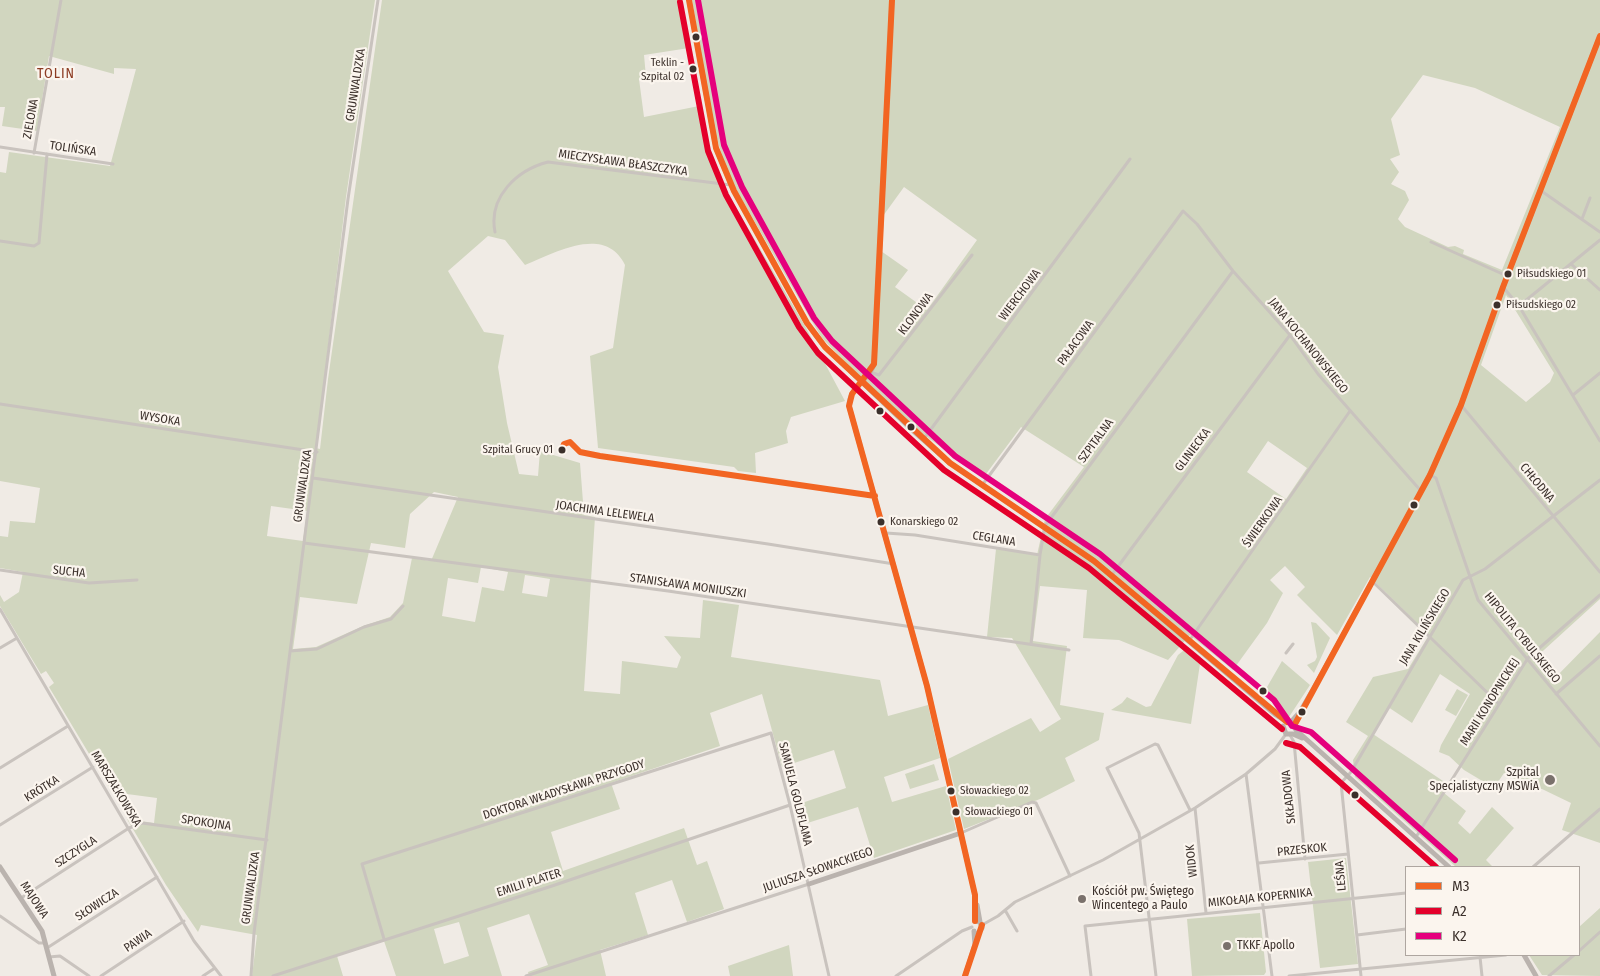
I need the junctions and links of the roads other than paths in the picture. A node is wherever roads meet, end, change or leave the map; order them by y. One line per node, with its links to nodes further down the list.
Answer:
1 (61, 0): 8 (street, ZIELONA)
2 (378, 0): 39 (street, GRUNWALDZKA)
3 (689, 0): 12 (street)
4 (892, 0): 30 (street)
5 (1600, 36): 6 (street)
6 (1598, 50): 13 (street)
7 (0, 147): 8 (street, TOLIŃSKA)
8 (34, 153): 9 (street, TOLIŃSKA)
9 (47, 154): 11 (street, TOLIŃSKA); 20 (street)
10 (1130, 159): 37 (street, WIERCHOWA)
11 (113, 164)
12 (732, 185): 17 (street, MIECZYSŁAWA BŁASZCZYKA); 32 (street)
13 (1540, 190): 16 (street); 25 (street)
14 (1590, 198): 16 (street)
15 (1183, 212): 24 (street, JANA KOCHANOWSKIEGO); 44 (street, PAŁACOWA)
16 (1582, 219): 18 (street)
17 (495, 232)
18 (1600, 232)
19 (1600, 240): 23 (street)
20 (0, 241)
21 (1431, 242): 25 (street)
22 (972, 255): 30 (street, KLONOWA)
23 (1571, 264): 27 (street); 28 (street)
24 (1233, 271): 29 (street, JANA KOCHANOWSKIEGO); 48 (street, SZPITALNA)
25 (1507, 276): 26 (street)
26 (1503, 287): 28 (street); 35 (street)
27 (1600, 290)
28 (1519, 306): 33 (street)
29 (1290, 335): 36 (street, JANA KOCHANOWSKIEGO); 56 (street, GLINIECKA)
30 (870, 372): 32 (street)
31 (1600, 373): 33 (street)
32 (861, 382): 37 (street); 46 (street)
33 (1573, 395): 38 (street)
34 (0, 404): 39 (street, WYSOKA)
35 (1461, 405): 41 (street); 47 (street, CHŁODNA)
36 (1350, 411): 45 (street, JANA KOCHANOWSKIEGO); 65 (street, ŚWIERKOWA)
37 (923, 440): 44 (street)
38 (1600, 441)
39 (317, 452): 42 (street, GRUNWALDZKA)
40 (600, 456): 46 (street)
41 (1430, 475): 45 (street); 55 (street, HIPOLITA CYBULSKIEGO)
42 (313, 478): 50 (street, GRUNWALDZKA); 52 (street, JOACHIMA LELEWELA)
43 (1600, 480): 47 (street, JANA KILIŃSKIEGO)
44 (983, 484): 48 (street)
45 (1421, 491): 58 (street)
46 (875, 496): 49 (street)
47 (1554, 516): 54 (street, CHŁODNA); 55 (street, JANA KILIŃSKIEGO)
48 (1045, 526): 51 (street, SZPITALNA); 56 (street)
49 (886, 533): 51 (street, CEGLANA); 52 (street)
50 (304, 543): 62 (street, STANISŁAWA MONIUSZKI); 70 (street, GRUNWALDZKA)
51 (1040, 555): 66 (street, SZPITALNA)
52 (894, 564): 62 (street)
53 (0, 570): 57 (street, SUCHA)
54 (1600, 572)
55 (1470, 576): 64 (street, JANA KILIŃSKIEGO); 73 (street, HIPOLITA CYBULSKIEGO)
56 (1111, 577): 65 (street)
57 (137, 580)
58 (1372, 581): 64 (street); 77 (street)
59 (1600, 595): 73 (street, MARII KONOPNICKIEJ)
60 (403, 606): 70 (street)
61 (0, 609): 63 (street, MARSZAŁKOWSKA)
62 (912, 627): 66 (street, STANISŁAWA MONIUSZKI); 91 (street)
63 (17, 638): 68 (street); 76 (street, MARSZAŁKOWSKA)
64 (1429, 638): 75 (street); 83 (street, JANA KILIŃSKIEGO)
65 (1189, 642): 77 (street)
66 (1032, 644): 69 (street, STANISŁAWA MONIUSZKI)
67 (1293, 644): 71 (street)
68 (0, 648)
69 (1069, 650)
70 (290, 652): 93 (street, GRUNWALDZKA)
71 (1286, 653)
72 (1600, 656): 74 (street)
73 (1528, 658): 74 (street, HIPOLITA CYBULSKIEGO); 75 (street, MARII KONOPNICKIEJ)
74 (1556, 694): 79 (street, HIPOLITA CYBULSKIEGO)
75 (1499, 704): 92 (street, MARII KONOPNICKIEJ)
76 (68, 726): 80 (street, MARSZAŁKOWSKA); 81 (street)
77 (1290, 728): 82 (street); 83 (street); 96 (street, SKŁADOWA)
78 (771, 733): 84 (street, SAMUELA GOLDFLAMA); 121 (street, DOKTORA WŁADYSŁAWA PRZYGODY)
79 (1600, 746)
80 (93, 767): 89 (street, KRÓTKA); 90 (street, MARSZAŁKOWSKA)
81 (0, 768)
82 (1246, 774): 85 (street); 97 (street)
83 (1347, 777): 92 (street); 95 (street, LEŚNA)
84 (790, 805): 103 (street, SAMUELA GOLDFLAMA); 121 (street, EMILII PLATER)
85 (1195, 808): 87 (street); 109 (street, WIDOK)
86 (1600, 809): 99 (street)
87 (1190, 810): 94 (street); 94 (street)
88 (142, 823): 90 (street, SZCZYGLA); 93 (street, SPOKOJNA)
89 (0, 825)
90 (129, 828): 102 (street, MARSZAŁKOWSKA); 105 (street, SZCZYGLA)
91 (961, 833): 101 (street, JULIUSZA SŁOWACKIEGO); 103 (street, JULIUSZA SŁOWACKIEGO); 113 (street)
92 (1416, 838): 98 (street)
93 (267, 840): 136 (street, GRUNWALDZKA)
94 (1140, 841): 101 (street); 111 (street)
95 (1348, 854): 96 (street, PRZESKOK); 106 (street, LEŚNA)
96 (1305, 859): 97 (street, PRZESKOK)
97 (1259, 864): 107 (street)
98 (1448, 866)
99 (1534, 866)
100 (0, 867): 105 (street, MAJOWA)
101 (1070, 876): 108 (street)
102 (157, 877): 112 (street, MARSZAŁKOWSKA); 122 (street, SŁOWICZA)
103 (809, 884): 138 (street, JULIUSZA SŁOWACKIEGO); 139 (street, SAMUELA GOLDFLAMA)
104 (1405, 892): 106 (street, MIKOŁAJA KOPERNIKA)
105 (21, 898): 118 (street, MAJOWA)
106 (1352, 898): 107 (street, MIKOŁAJA KOPERNIKA); 119 (street, LEŚNA)
107 (1264, 906): 109 (street, MIKOŁAJA KOPERNIKA); 144 (street)
108 (1005, 910): 113 (street); 116 (street)
109 (1206, 913): 111 (street, MIKOŁAJA KOPERNIKA)
110 (0, 916): 120 (street)
111 (1149, 919): 142 (street, MIKOŁAJA KOPERNIKA); 143 (street)
112 (184, 921): 129 (street, MARSZAŁKOWSKA); 133 (street, PAWIA)
113 (979, 923): 115 (street); 115 (street)
114 (1405, 929): 119 (street)
115 (975, 930): 140 (street); 141 (street)
116 (1016, 931)
117 (1600, 932): 123 (street)
118 (43, 934): 120 (street); 122 (street, MAJOWA)
119 (1356, 935): 130 (street, LEŚNA)
120 (32, 938): 122 (street)
121 (384, 939): 137 (street, EMILII PLATER)
122 (46, 945): 127 (street, MAJOWA)
123 (1580, 950)
124 (1493, 956): 128 (street)
125 (1525, 956): 148 (street)
126 (1573, 956): 149 (street)
127 (49, 957): 131 (street, MAJOWA); 132 (street)
128 (1480, 957): 130 (street); 147 (street)
129 (215, 968): 134 (street); 135 (street, MARSZAŁKOWSKA)
130 (1360, 969): 145 (street); 146 (street, LEŚNA)
131 (54, 976)
132 (90, 976)
133 (102, 976)
134 (204, 976)
135 (221, 976)
136 (251, 976)
137 (273, 976)
138 (526, 976)
139 (829, 976)
140 (896, 976)
141 (965, 976)
142 (1091, 976)
143 (1156, 976)
144 (1272, 976)
145 (1289, 976)
146 (1361, 976)
147 (1482, 976)
148 (1536, 976)
149 (1549, 976)

